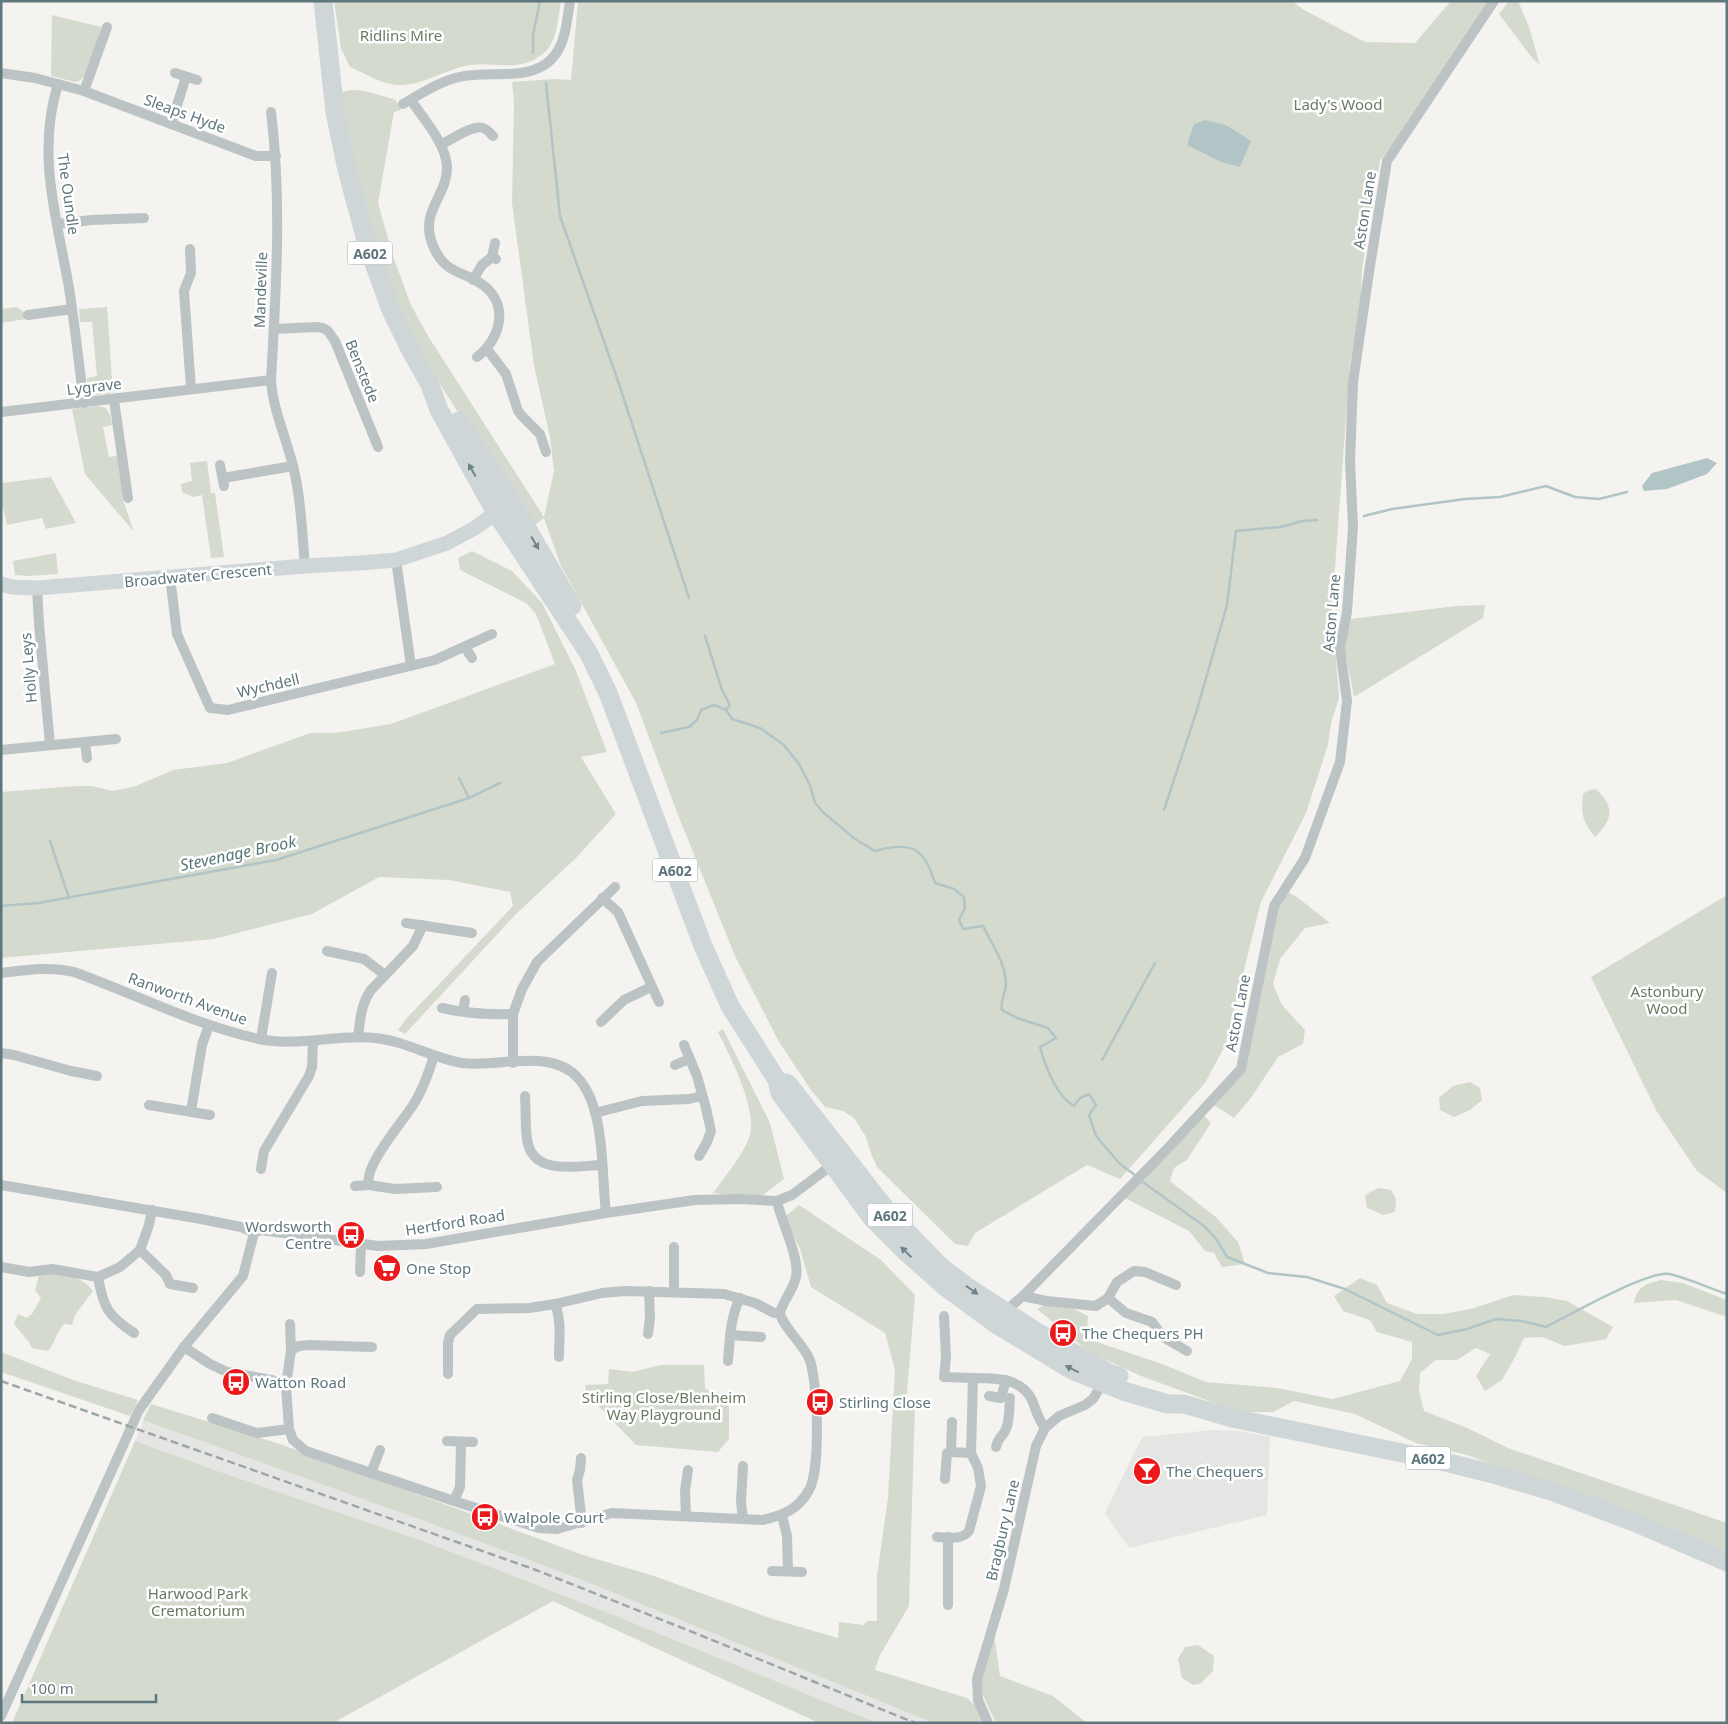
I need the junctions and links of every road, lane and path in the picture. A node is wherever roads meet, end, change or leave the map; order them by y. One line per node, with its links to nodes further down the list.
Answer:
1 (323, 1): 36 (highway, A602)
2 (570, 1): 14 (street)
3 (1494, 1): 108 (street, Aston Lane)
4 (107, 27): 10 (street)
5 (175, 73): 7 (street)
6 (1, 74): 9 (street, Sleaps Hyde)
7 (186, 77): 8 (street); 12 (street)
8 (197, 80)
9 (58, 84): 10 (street, Sleaps Hyde); 17 (street, The Oundle)
10 (84, 92): 12 (street, Sleaps Hyde)
11 (271, 112): 15 (street, Mandeville)
12 (171, 124): 15 (street, Sleaps Hyde)
13 (493, 136): 14 (street)
14 (442, 144): 20 (street)
15 (276, 156): 23 (street, Mandeville)
16 (144, 218): 17 (street)
17 (57, 224): 21 (street, The Oundle)
18 (495, 243): 20 (street)
19 (190, 249): 27 (street)
20 (473, 280): 24 (street)
21 (72, 309): 22 (street); 29 (street, The Oundle)
22 (28, 315)
23 (274, 329): 26 (street, Mandeville); 31 (street, Benstede)
24 (487, 349): 25 (street); 32 (street)
25 (477, 357)
26 (271, 380): 27 (street, Lygrave); 34 (street, Mandeville)
27 (191, 390): 28 (street, Lygrave)
28 (114, 400): 29 (street, Lygrave); 35 (street)
29 (84, 403): 30 (street, Lygrave)
30 (1, 412)
31 (378, 447)
32 (546, 452)
33 (220, 465): 34 (street)
34 (293, 466): 38 (street, Mandeville)
35 (128, 498)
36 (504, 507): 37 (street, Broadwater Crescent); 85 (highway, A602)
37 (396, 560): 38 (street, Broadwater Crescent); 45 (street)
38 (305, 566): 39 (street, Broadwater Crescent)
39 (170, 577): 41 (street, Broadwater Crescent); 45 (street, Wychdell)
40 (1, 584): 41 (street, Broadwater Crescent)
41 (37, 588): 48 (street, Holly Leys)
42 (492, 634): 43 (street, Wychdell)
43 (465, 647): 44 (street); 45 (street, Wychdell)
44 (472, 658)
45 (411, 666)
46 (116, 739): 47 (street)
47 (85, 743): 48 (street); 50 (street)
48 (50, 745): 49 (street)
49 (1, 750)
50 (87, 758)
51 (615, 887): 52 (street)
52 (602, 898): 60 (street); 65 (street)
53 (406, 923): 54 (street)
54 (423, 925): 55 (street); 59 (street)
55 (472, 933)
56 (327, 952): 59 (street)
57 (1, 973): 67 (street, Ranworth Avenue)
58 (272, 973): 69 (street)
59 (385, 975): 68 (street)
60 (651, 987): 62 (street); 66 (street)
61 (465, 1000): 64 (street)
62 (659, 1002)
63 (442, 1008): 64 (street)
64 (463, 1011): 65 (street)
65 (513, 1014): 75 (street)
66 (601, 1022)
67 (209, 1025): 69 (street, Ranworth Avenue); 81 (street)
68 (358, 1037): 70 (street, Ranworth Avenue); 73 (street, Ranworth Avenue)
69 (260, 1039): 70 (street, Ranworth Avenue)
70 (313, 1041): 87 (street)
71 (684, 1045): 74 (street)
72 (1, 1053): 77 (street)
73 (434, 1056): 75 (street, Ranworth Avenue); 90 (street)
74 (690, 1059): 76 (street); 79 (street)
75 (513, 1062): 82 (street, Ranworth Avenue)
76 (675, 1065)
77 (97, 1076)
78 (526, 1096): 86 (street)
79 (702, 1096): 82 (street); 84 (street)
80 (149, 1105): 81 (street)
81 (191, 1112): 83 (street)
82 (595, 1113): 86 (street, Ranworth Avenue)
83 (210, 1115)
84 (699, 1156)
85 (838, 1161): 94 (street); 116 (highway, A602)
86 (602, 1165): 96 (street, Ranworth Avenue)
87 (261, 1169)
88 (422, 1176): 93 (street)
89 (1, 1185): 95 (street, Hertford Road)
90 (369, 1185): 91 (street); 93 (street)
91 (355, 1186)
92 (437, 1187): 93 (street)
93 (422, 1188)
94 (777, 1201): 96 (street, Hertford Road); 112 (street)
95 (152, 1210): 97 (street, Hertford Road); 100 (street)
96 (606, 1213): 98 (street, Hertford Road)
97 (254, 1233): 98 (street, Hertford Road); 124 (street)
98 (360, 1244): 102 (street)
99 (674, 1247): 107 (street)
100 (140, 1250): 103 (street); 105 (street)
101 (1, 1267): 103 (street)
102 (360, 1272)
103 (98, 1277): 118 (street)
104 (1176, 1285): 110 (street)
105 (193, 1288)
106 (649, 1291): 107 (street); 111 (street); 114 (street)
107 (674, 1292): 109 (street)
108 (1023, 1296): 110 (street); 116 (street, Aston Lane)
109 (740, 1298): 112 (street); 120 (street)
110 (1108, 1298): 122 (street)
111 (555, 1304): 128 (street); 130 (street)
112 (780, 1313): 154 (street)
113 (944, 1316): 131 (street)
114 (650, 1318): 115 (street); 119 (street)
115 (661, 1318)
116 (1000, 1318): 132 (highway, A602)
117 (290, 1324): 126 (street)
118 (134, 1333)
119 (648, 1334)
120 (730, 1336): 121 (street); 129 (street)
121 (761, 1337)
122 (1163, 1337): 123 (street); 127 (street)
123 (1155, 1344)
124 (184, 1347): 134 (street); 165 (street)
125 (372, 1347): 126 (street)
126 (291, 1350): 134 (street)
127 (1187, 1351)
128 (559, 1357)
129 (728, 1361)
130 (448, 1374)
131 (972, 1378): 133 (street); 147 (street)
132 (1106, 1378): 139 (street); 160 (highway, A602)
133 (1006, 1380): 136 (street); 139 (street)
134 (286, 1386): 140 (street)
135 (989, 1396): 136 (street)
136 (1010, 1399): 144 (street)
137 (212, 1418): 140 (street)
138 (952, 1422): 146 (street)
139 (1045, 1428): 166 (street, Bragbury Lane)
140 (289, 1429): 151 (street)
141 (447, 1442): 142 (street)
142 (461, 1442): 143 (street); 153 (street)
143 (473, 1442)
144 (996, 1447)
145 (380, 1450): 151 (street)
146 (952, 1452): 147 (street); 152 (street)
147 (971, 1453): 159 (street)
148 (581, 1458): 157 (street)
149 (744, 1466): 156 (street)
150 (688, 1470): 155 (street)
151 (371, 1472): 153 (street)
152 (945, 1479)
153 (454, 1501): 157 (street)
154 (782, 1515): 156 (street); 161 (street)
155 (686, 1516): 156 (street); 157 (street)
156 (743, 1519)
157 (582, 1523)
158 (937, 1537): 159 (street)
159 (948, 1537): 164 (street)
160 (1727, 1562)
161 (788, 1571): 162 (street); 163 (street)
162 (772, 1572)
163 (802, 1572)
164 (948, 1605)
165 (1, 1716)
166 (988, 1723)

